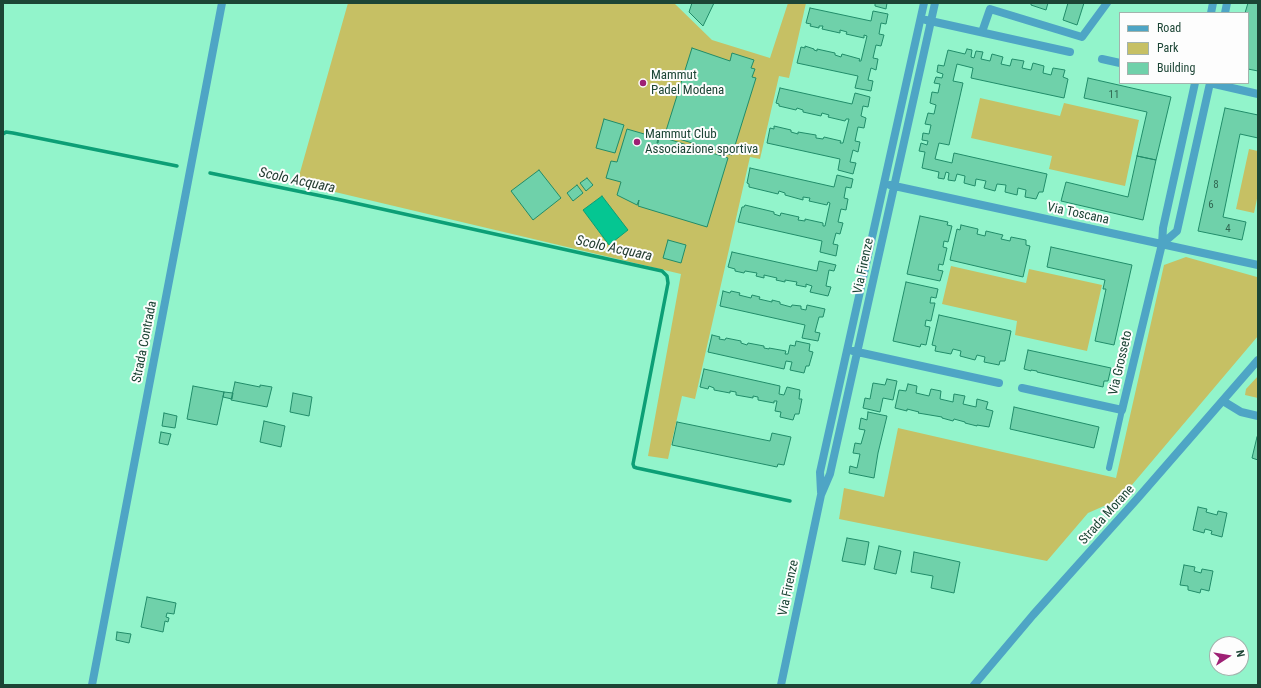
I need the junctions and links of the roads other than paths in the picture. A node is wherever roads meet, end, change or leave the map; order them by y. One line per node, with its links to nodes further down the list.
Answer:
1 (222, 3): 29 (street, Strada Contrada)
2 (924, 3): 5 (street, Via Firenze)
3 (935, 3): 6 (street, Via Firenze)
4 (1107, 3): 7 (street)
5 (920, 18): 6 (street); 15 (street, Via Firenze)
6 (931, 21): 7 (street); 16 (street, Via Firenze)
7 (982, 32): 8 (street)
8 (1070, 52)
9 (1102, 59): 10 (street)
10 (1119, 63)
11 (1195, 84): 17 (street, Via Grosseto)
12 (1210, 84): 17 (street)
13 (1214, 84): 14 (street)
14 (1258, 94)
15 (884, 184): 16 (street); 19 (street, Via Firenze)
16 (894, 186): 17 (street, Via Toscana); 20 (street, Via Firenze)
17 (1162, 244): 18 (street, Via Toscana); 25 (street, Via Grosseto)
18 (1258, 265)
19 (846, 349): 20 (street); 28 (street, Via Firenze)
20 (857, 352): 22 (street); 28 (street, Via Firenze)
21 (1258, 360): 24 (street, Strada Morane)
22 (999, 383)
23 (1022, 388): 25 (street, Via Grosseto)
24 (1223, 401): 26 (street); 31 (street, Strada Morane)
25 (1122, 410): 27 (lane)
26 (1258, 416)
27 (1109, 468)
28 (822, 495): 30 (street, Via Firenze)
29 (92, 685)
30 (781, 685)
31 (974, 685)

